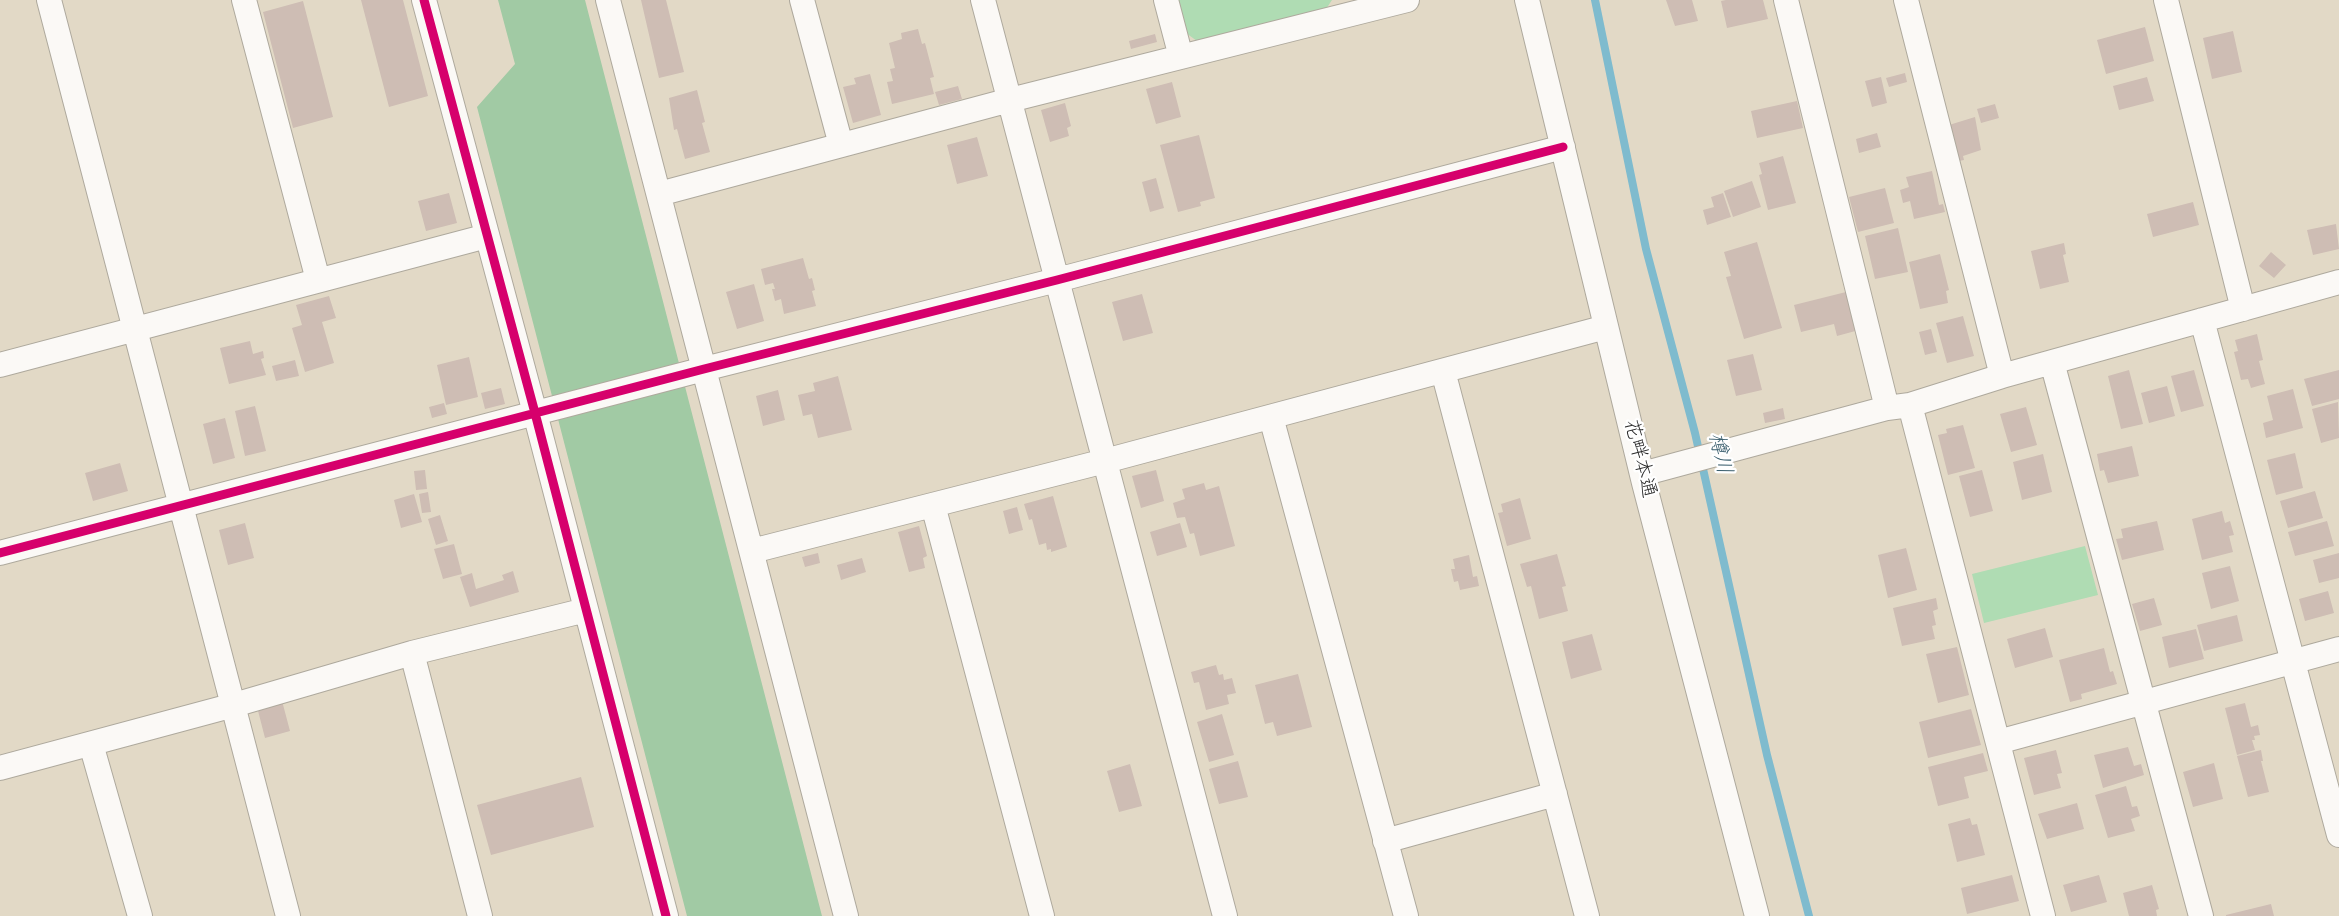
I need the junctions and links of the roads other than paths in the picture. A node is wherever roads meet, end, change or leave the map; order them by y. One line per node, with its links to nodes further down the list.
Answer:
1 (49, 0): 26 (street)
2 (244, 0): 20 (street)
3 (424, 0): 19 (street)
4 (609, 0): 18 (street)
5 (802, 0): 16 (street)
6 (983, 0): 15 (street)
7 (1166, 0): 14 (street)
8 (1407, 0): 13 (street)
9 (1527, 0): 17 (street, 花畔本通)
10 (1786, 0): 32 (street)
11 (1906, 0): 31 (street)
12 (2166, 0): 23 (street)
13 (1346, 8): 14 (street)
14 (1181, 57): 15 (street)
15 (1010, 100): 16 (street); 21 (street)
16 (841, 145): 18 (street)
17 (1563, 147): 21 (street); 25 (street, 花畔本通)
18 (659, 194): 29 (street)
19 (487, 236): 20 (street); 33 (street)
20 (318, 280): 26 (street)
21 (1057, 280): 29 (street); 35 (street)
22 (2339, 282): 23 (street)
23 (2243, 309): 24 (street)
24 (2202, 320): 27 (street); 44 (street)
25 (1606, 327): 30 (street); 36 (street, 花畔本通)
26 (135, 330): 28 (street); 38 (street)
27 (2052, 362): 31 (street); 45 (street)
28 (0, 365)
29 (704, 369): 33 (street); 39 (street)
30 (1443, 371): 34 (street); 50 (street)
31 (2002, 376): 32 (street)
32 (1898, 407): 36 (street); 47 (street)
33 (535, 413): 38 (street); 41 (street)
34 (1270, 417): 35 (street); 52 (street)
35 (1105, 461): 37 (street); 59 (street)
36 (1642, 474): 62 (street, 花畔本通)
37 (933, 505): 39 (street); 58 (street)
38 (180, 506): 40 (street); 46 (street)
39 (752, 551): 57 (street)
40 (0, 553)
41 (586, 610): 43 (street); 56 (street)
42 (2339, 649): 44 (street)
43 (412, 653): 46 (street); 55 (street)
44 (2293, 663): 45 (street); 51 (street)
45 (2144, 702): 47 (street); 64 (street)
46 (234, 705): 48 (street); 54 (street)
47 (1998, 742): 63 (street)
48 (91, 744): 49 (street); 53 (street)
49 (0, 768)
50 (1555, 794): 52 (street); 61 (street)
51 (2339, 835)
52 (1385, 841): 60 (street)
53 (140, 916)
54 (288, 916)
55 (480, 916)
56 (666, 916)
57 (846, 916)
58 (1042, 916)
59 (1226, 916)
60 (1406, 916)
61 (1587, 916)
62 (1757, 916)
63 (2043, 916)
64 (2201, 916)

